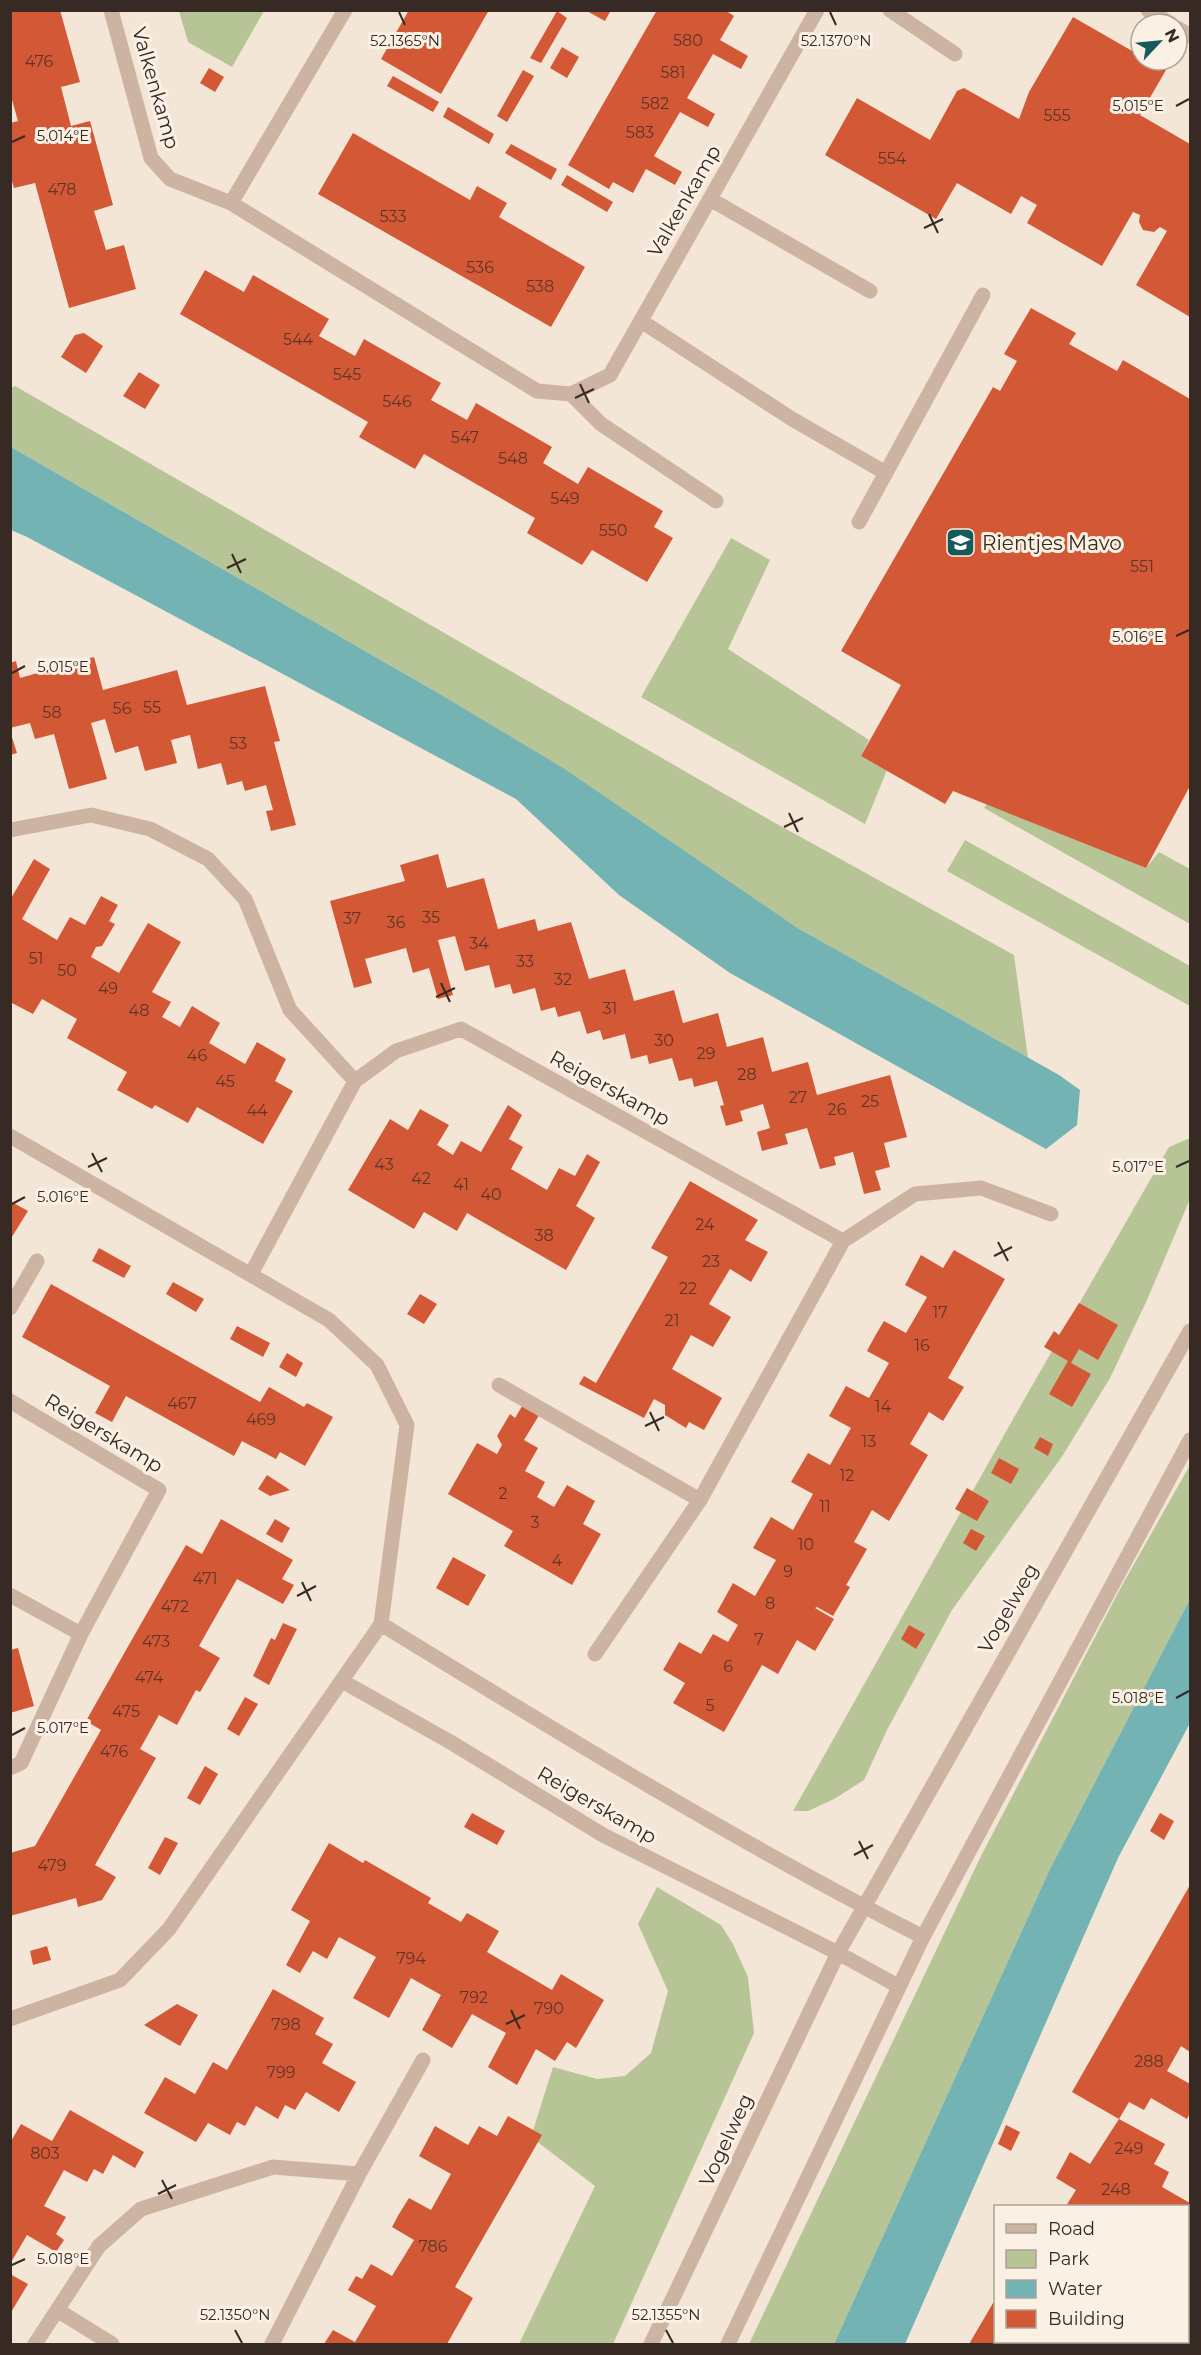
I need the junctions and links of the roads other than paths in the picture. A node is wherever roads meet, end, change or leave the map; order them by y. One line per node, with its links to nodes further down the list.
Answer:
1 (111, 10): 7 (street, Valkenkamp)
2 (345, 10): 7 (street)
3 (816, 10): 6 (street, Valkenkamp)
4 (890, 10): 5 (street)
5 (955, 54)
6 (710, 199): 8 (street); 10 (street, Valkenkamp)
7 (231, 203): 11 (street, Valkenkamp)
8 (870, 291)
9 (983, 295): 12 (street)
10 (641, 321): 11 (street, Valkenkamp); 12 (street)
11 (571, 394): 13 (street)
12 (886, 473): 14 (street)
13 (716, 501)
14 (860, 522)
15 (10, 830): 16 (street)
16 (355, 1081): 19 (street, Reigerskamp); 21 (street, Reigerskamp)
17 (10, 1136): 21 (street)
18 (1051, 1214): 19 (street)
19 (843, 1241): 27 (street)
20 (37, 1261): 22 (street)
21 (251, 1274): 29 (street)
22 (10, 1308)
23 (1191, 1331): 34 (street, Vogelweg)
24 (499, 1386): 27 (street)
25 (10, 1401): 30 (street, Reigerskamp)
26 (1191, 1440): 35 (street)
27 (700, 1500): 31 (street)
28 (10, 1595): 30 (street)
29 (381, 1624): 32 (street); 34 (street)
30 (81, 1634): 33 (street, Reigerskamp)
31 (595, 1654)
32 (342, 1681): 36 (street, Reigerskamp); 38 (street)
33 (10, 1768)
34 (863, 1907): 35 (street); 36 (street, Vogelweg)
35 (923, 1937): 37 (street)
36 (838, 1953): 37 (street); 45 (street, Vogelweg)
37 (898, 1986): 46 (street)
38 (10, 2019)
39 (423, 2060): 40 (street)
40 (359, 2174): 41 (street); 44 (street)
41 (57, 2310): 42 (street); 43 (street)
42 (35, 2344)
43 (112, 2344)
44 (272, 2344)
45 (651, 2344)
46 (728, 2344)

